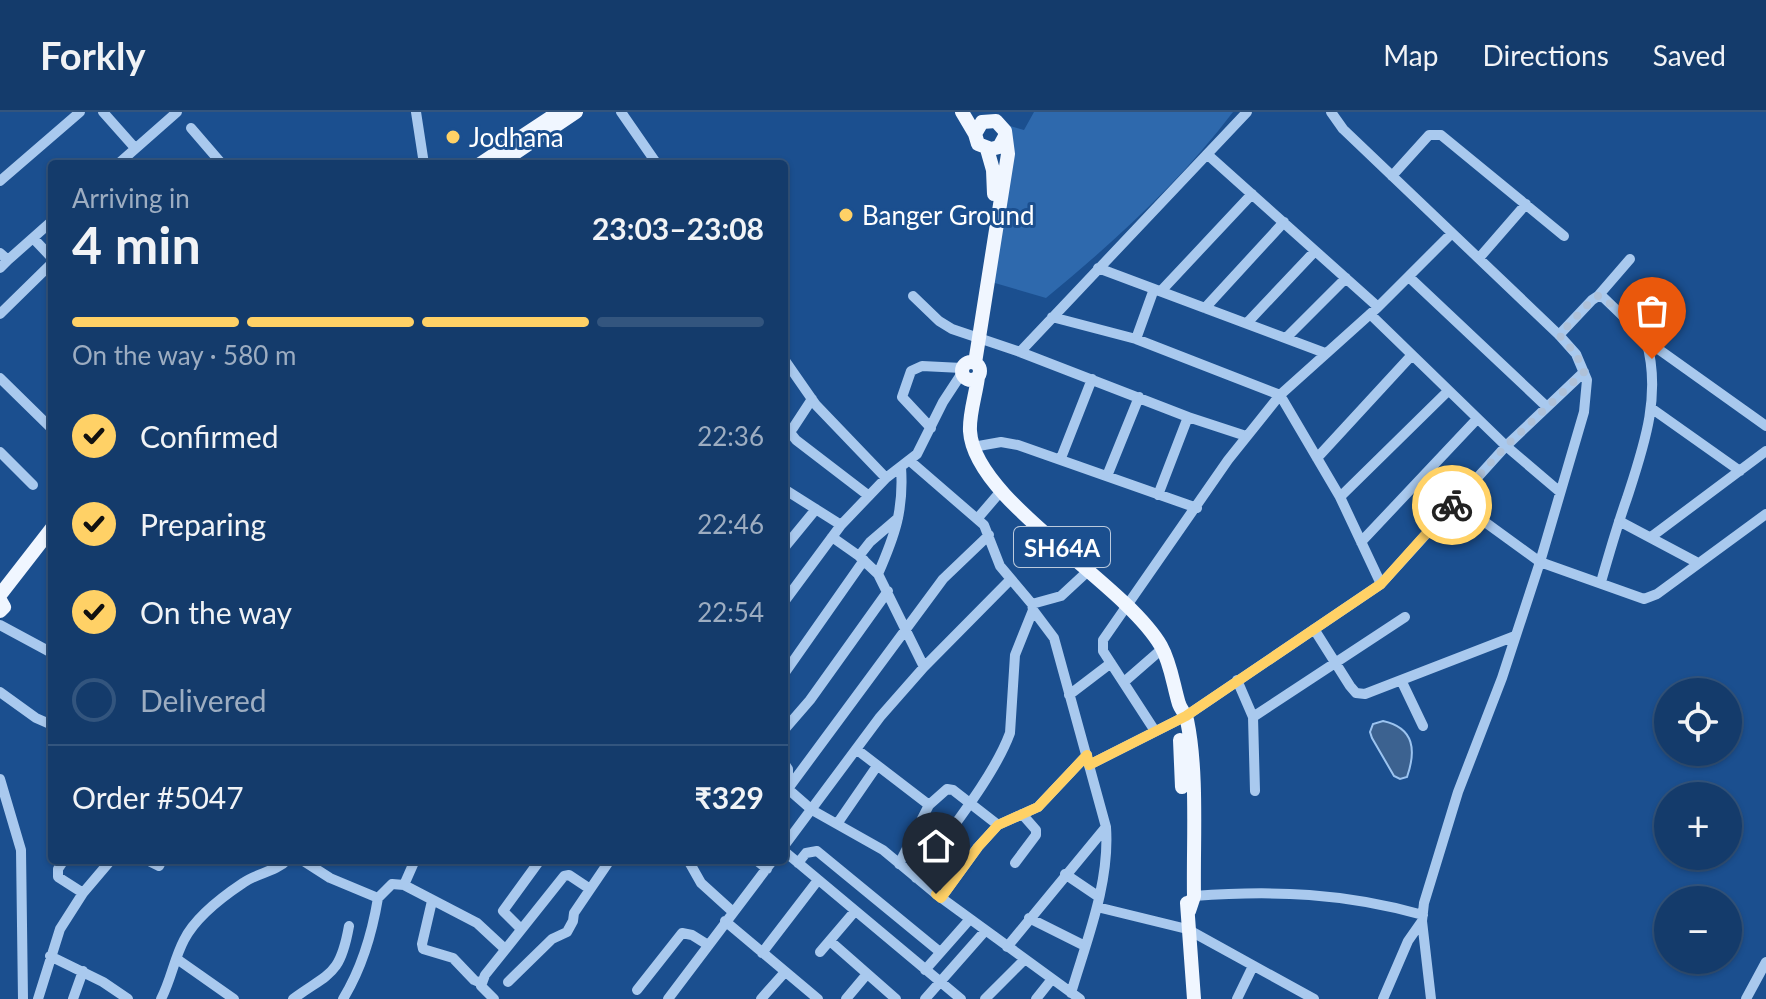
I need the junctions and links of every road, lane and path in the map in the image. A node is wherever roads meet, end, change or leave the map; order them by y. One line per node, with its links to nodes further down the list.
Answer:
1 (80, 112): 24 (street)
2 (103, 112): 14 (street)
3 (176, 112): 14 (street)
4 (416, 112): 19 (street)
5 (559, 112): 20 (main road)
6 (576, 112): 21 (main road)
7 (621, 112): 22 (street)
8 (962, 112): 11 (main road)
9 (1247, 112): 16 (street)
10 (1331, 112): 23 (street)
11 (978, 123): 12 (main road); 15 (main road)
12 (1003, 124): 15 (main road); 49 (main road)
13 (191, 128): 18 (street)
14 (135, 148): 17 (street)
15 (987, 149): 49 (main road)
16 (1208, 155): 25 (street); 38 (street)
17 (122, 160)
18 (219, 160)
19 (423, 160)
20 (486, 160)
21 (505, 160)
22 (654, 160)
23 (1392, 176): 26 (street); 29 (street)
24 (0, 181)
25 (1252, 194): 27 (street); 41 (street)
26 (1526, 204): 30 (street); 34 (street)
27 (1284, 222): 32 (street); 44 (street)
28 (48, 225): 31 (street)
29 (1452, 233): 34 (street); 39 (street)
30 (1564, 236)
31 (33, 238): 33 (street); 36 (street)
32 (1315, 251): 40 (street); 48 (street)
33 (48, 255)
34 (1480, 257): 50 (street)
35 (1630, 259): 43 (street)
36 (3, 260)
37 (48, 264): 46 (street)
38 (1098, 268): 41 (street); 47 (street)
39 (1409, 277): 45 (street); 66 (street)
40 (1346, 278): 45 (street); 51 (street)
41 (1157, 290): 44 (street); 53 (street)
42 (913, 296): 49 (street)
43 (1598, 296): 50 (street); 52 (street)
44 (1205, 308): 48 (street)
45 (1374, 311): 55 (street); 56 (street)
46 (0, 314)
47 (1052, 317): 53 (street); 54 (street)
48 (1247, 323): 51 (street)
49 (975, 335): 54 (street); 58 (main road)
50 (1559, 335): 59 (street)
51 (1286, 338): 55 (street)
52 (1646, 338): 67 (street); 71 (street)
53 (1136, 339): 63 (street)
54 (1020, 352): 61 (street)
55 (1325, 353): 63 (street)
56 (1411, 356): 62 (street); 81 (street)
57 (788, 365): 65 (street)
58 (969, 369): 73 (street); 73 (street); 77 (main road)
59 (1584, 372): 66 (street); 89 (street)
60 (0, 378): 70 (street)
61 (1092, 379): 64 (street); 80 (street)
62 (1448, 391): 69 (street); 92 (street)
63 (1280, 395): 75 (street); 81 (street)
64 (1139, 397): 68 (street); 84 (street)
65 (812, 399): 72 (street); 85 (street)
66 (1547, 407): 76 (street)
67 (1651, 408): 83 (street); 99 (street)
68 (1188, 417): 75 (street); 90 (street)
69 (1477, 419): 76 (street); 105 (street)
70 (48, 425)
71 (1766, 426)
72 (788, 428)
73 (931, 428): 82 (street)
74 (788, 432): 91 (street)
75 (1246, 436): 94 (street)
76 (1506, 446): 89 (street); 93 (street)
77 (973, 447): 80 (street); 87 (main road, SH64A)
78 (1766, 451): 83 (street)
79 (0, 452): 86 (street)
80 (1061, 458): 84 (street)
81 (1317, 458): 92 (street)
82 (906, 464): 85 (street); 97 (street); 98 (street)
83 (1740, 471): 104 (street)
84 (1107, 476): 90 (street)
85 (886, 478): 91 (street)
86 (33, 485)
87 (1001, 491): 98 (street); 111 (main road, SH64A)
88 (788, 492): 95 (street)
89 (1560, 492): 109 (street)
90 (1158, 495): 94 (street)
91 (869, 496): 100 (street)
92 (1340, 497): 105 (street)
93 (1456, 501): 109 (street); 115 (street)
94 (1197, 508): 119 (street)
95 (816, 509): 100 (street); 106 (street)
96 (1766, 514): 110 (street)
97 (900, 516): 108 (street); 112 (street)
98 (977, 519): 102 (street)
99 (1619, 521): 104 (street); 114 (street)
100 (841, 525): 103 (street)
101 (48, 534): 118 (main road)
102 (989, 535): 113 (street); 123 (street)
103 (832, 537): 108 (street); 117 (street)
104 (1651, 537): 110 (street)
105 (1361, 542): 115 (street)
106 (788, 543)
107 (48, 547): 118 (main road)
108 (862, 558): 112 (street); 131 (street)
109 (1540, 562): 114 (street); 125 (street)
110 (1698, 563): 114 (street)
111 (1088, 571): 119 (main road, SH64A); 120 (street)
112 (878, 574): 116 (street)
113 (1010, 580): 120 (street); 130 (street)
114 (1601, 582)
115 (1381, 584): 124 (street)
116 (888, 591): 123 (street); 140 (street)
117 (788, 597)
118 (1, 603)
119 (1128, 605): 126 (main road, SH64A); 128 (street)
120 (1032, 607): 136 (street); 150 (street)
121 (1405, 617): 129 (street)
122 (0, 625): 127 (street)
123 (905, 629): 130 (street); 147 (street)
124 (1314, 629): 129 (street); 132 (street)
125 (1515, 636): 133 (street); 186 (street)
126 (1163, 648): 134 (street); 137 (main road, SH64A)
127 (48, 651)
128 (1111, 663): 134 (street); 136 (street)
129 (1336, 663): 133 (street); 138 (street)
130 (924, 667): 143 (street)
131 (788, 668)
132 (1237, 680): 137 (street); 138 (street)
133 (1401, 680): 141 (street)
134 (1124, 682): 142 (street)
135 (0, 692): 139 (street)
136 (1069, 695): 144 (street)
137 (1182, 714): 142 (street); 177 (main road, SH64A); 183 (main road, SH64A)
138 (1253, 717): 148 (street)
139 (48, 719)
140 (788, 725)
141 (1423, 726)
142 (1155, 731): 144 (street)
143 (856, 749): 145 (street); 152 (street)
144 (1088, 760): 153 (street); 156 (street)
145 (877, 766): 151 (street); 154 (street)
146 (0, 779): 220 (street)
147 (788, 787)
148 (1255, 791)
149 (788, 792): 152 (street)
150 (969, 802): 151 (street); 155 (street); 172 (street)
151 (929, 805): 170 (street)
152 (812, 810): 154 (street); 157 (street)
153 (1022, 814): 155 (street); 160 (street)
154 (837, 824): 170 (street)
155 (998, 825): 179 (street)
156 (1106, 827): 171 (street); 181 (street)
157 (788, 843)
158 (788, 853): 159 (street)
159 (798, 863): 173 (street); 199 (street)
160 (1015, 863)
161 (61, 864): 176 (street)
162 (108, 864): 176 (street)
163 (283, 864): 202 (street)
164 (308, 864): 178 (street)
165 (413, 864): 174 (street)
166 (534, 864): 190 (street)
167 (607, 864): 175 (street)
168 (690, 864): 184 (street)
169 (770, 864): 184 (street)
170 (899, 864): 172 (street)
171 (1065, 874): 181 (street); 185 (street)
172 (916, 878): 179 (street)
173 (818, 880): 182 (street); 200 (street)
174 (404, 885): 178 (street); 180 (street)
175 (590, 889): 190 (street); 211 (street)
176 (83, 893): 201 (street)
177 (1194, 896): 183 (main road, SH64A); 186 (street)
178 (378, 898): 227 (street)
179 (941, 898): 187 (street)
180 (432, 901): 197 (street); 212 (street)
181 (1098, 902): 192 (street); 195 (street)
182 (855, 911): 193 (street); 206 (street)
183 (1189, 911): 192 (main road, SH64A)
184 (733, 912): 188 (street)
185 (1029, 918): 195 (street); 196 (street)
186 (1422, 918): 238 (street); 239 (street)
187 (970, 919): 191 (street); 199 (street)
188 (725, 921): 194 (street); 200 (street)
189 (349, 926): 226 (street)
190 (521, 929): 197 (street)
191 (985, 931): 196 (street); 213 (street)
192 (1190, 931): 205 (street); 219 (main road, SH64A)
193 (830, 941): 198 (street); 209 (street)
194 (708, 945): 214 (street); 217 (street)
195 (1085, 946): 215 (street)
196 (1007, 947): 203 (street)
197 (505, 949): 212 (street)
198 (820, 952)
199 (940, 952): 206 (street)
200 (762, 953): 208 (street)
201 (50, 956): 207 (street); 221 (street)
202 (177, 959): 224 (street); 225 (street)
203 (1025, 959): 210 (street); 234 (street)
204 (1766, 962): 240 (street)
205 (1253, 966): 216 (street); 236 (street)
206 (925, 970): 213 (street)
207 (83, 971): 222 (street); 223 (street)
208 (785, 972): 218 (street); 229 (street)
209 (867, 974): 230 (street); 231 (street)
210 (1052, 979): 215 (street); 235 (street)
211 (508, 982)
212 (481, 983): 228 (street)
213 (940, 983): 232 (street); 233 (street)
214 (637, 990)
215 (1076, 996)
216 (1299, 996): 237 (street)
217 (674, 997)
218 (816, 998)
219 (1196, 998)
220 (23, 999)
221 (38, 999)
222 (73, 999)
223 (128, 999)
224 (161, 999)
225 (234, 999)
226 (293, 999)
227 (343, 999)
228 (494, 999)
229 (761, 999)
230 (846, 999)
231 (896, 999)
232 (925, 999)
233 (961, 999)
234 (985, 999)
235 (1036, 999)
236 (1237, 999)
237 (1314, 999)
238 (1383, 999)
239 (1431, 999)
240 (1746, 999)

